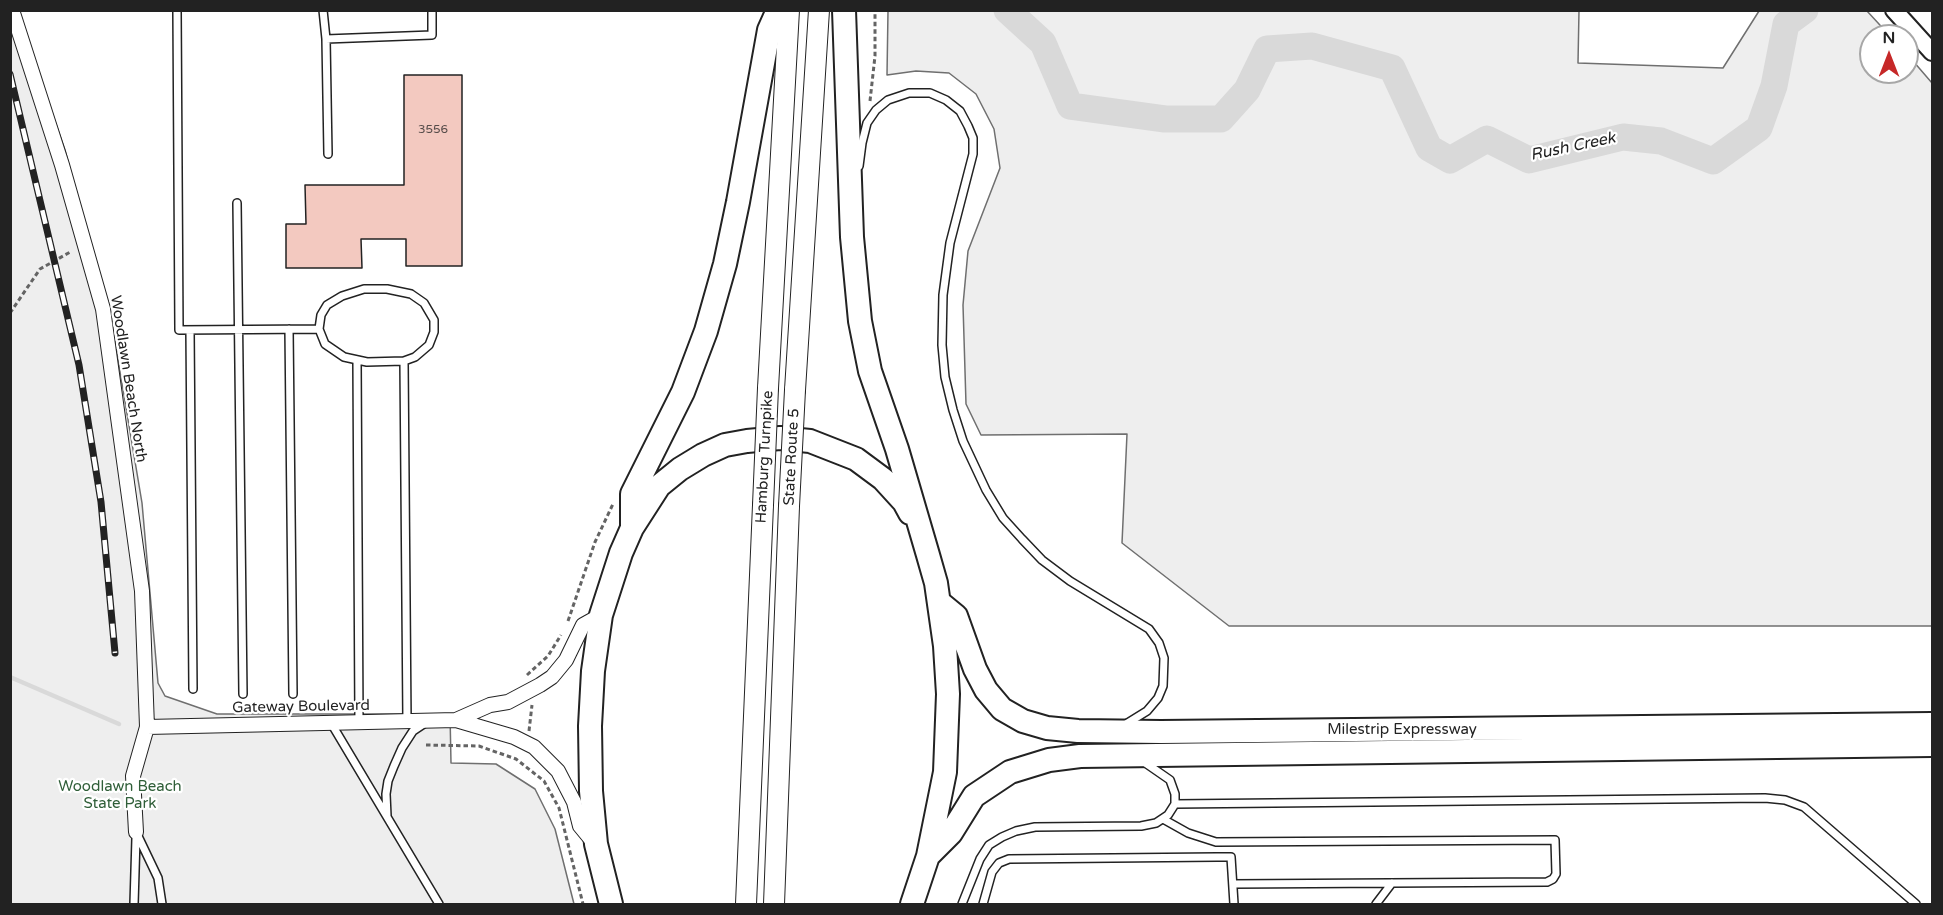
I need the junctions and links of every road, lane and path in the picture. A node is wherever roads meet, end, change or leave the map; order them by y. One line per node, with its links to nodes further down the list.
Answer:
1 (12, 10): 17 (street, Woodlawn Beach North)
2 (177, 10): 21 (lane)
3 (323, 10): 11 (lane)
4 (432, 10): 11 (lane)
5 (778, 10): 26 (highway)
6 (789, 10): 62 (main road, Hamburg Turnpike, bridge)
7 (819, 10): 63 (main road, State Route 5, bridge)
8 (844, 10): 16 (highway)
9 (875, 10): 13 (path)
10 (1894, 10): 12 (street)
11 (326, 39): 14 (lane)
12 (1932, 52)
13 (869, 105)
14 (328, 154)
15 (237, 202): 22 (lane)
16 (852, 237): 27 (highway); 43 (lane)
17 (84, 244): 18 (path); 41 (street, Woodlawn Beach North)
18 (10, 313)
19 (289, 329): 20 (lane); 22 (lane); 33 (lane)
20 (319, 329): 23 (lane); 24 (lane)
21 (190, 330): 22 (lane); 31 (lane)
22 (239, 330): 32 (lane)
23 (357, 360): 24 (lane); 37 (lane)
24 (404, 361): 38 (lane)
25 (615, 498): 30 (path)
26 (632, 528): 27 (highway); 29 (highway)
27 (921, 533): 28 (highway)
28 (939, 602): 43 (highway, Milestrip Expressway); 53 (highway)
29 (601, 615): 35 (street, Gateway Boulevard); 52 (highway)
30 (522, 680)
31 (194, 689)
32 (243, 694)
33 (293, 694)
34 (532, 705): 42 (path)
35 (456, 720): 36 (street, Gateway Boulevard); 52 (street, Gateway Boulevard)
36 (429, 721): 38 (street, Gateway Boulevard); 48 (lane)
37 (360, 722): 38 (street, Gateway Boulevard); 39 (street, Gateway Boulevard)
38 (407, 722)
39 (331, 723): 41 (street, Gateway Boulevard); 48 (lane)
40 (1932, 724): 43 (highway, Milestrip Expressway)
41 (147, 727): 50 (street)
42 (528, 732)
43 (1107, 732)
44 (426, 745): 60 (path)
45 (1932, 745): 46 (highway, Milestrip Expressway)
46 (1125, 754): 47 (lane); 53 (highway, Milestrip Expressway)
47 (1175, 804): 49 (lane); 69 (lane)
48 (388, 819): 59 (lane)
49 (1163, 819): 51 (lane); 65 (lane)
50 (136, 832): 57 (lane); 58 (lane)
51 (1216, 842): 54 (lane); 55 (lane)
52 (596, 844): 61 (highway)
53 (928, 856): 64 (highway)
54 (1217, 857): 56 (lane); 66 (lane)
55 (1392, 883): 56 (lane); 68 (lane)
56 (1233, 884): 67 (lane)
57 (134, 904)
58 (162, 904)
59 (439, 904)
60 (583, 904)
61 (611, 904)
62 (746, 904)
63 (774, 904)
64 (912, 904)
65 (962, 904)
66 (983, 904)
67 (1234, 904)
68 (1376, 904)
69 (1916, 904)

